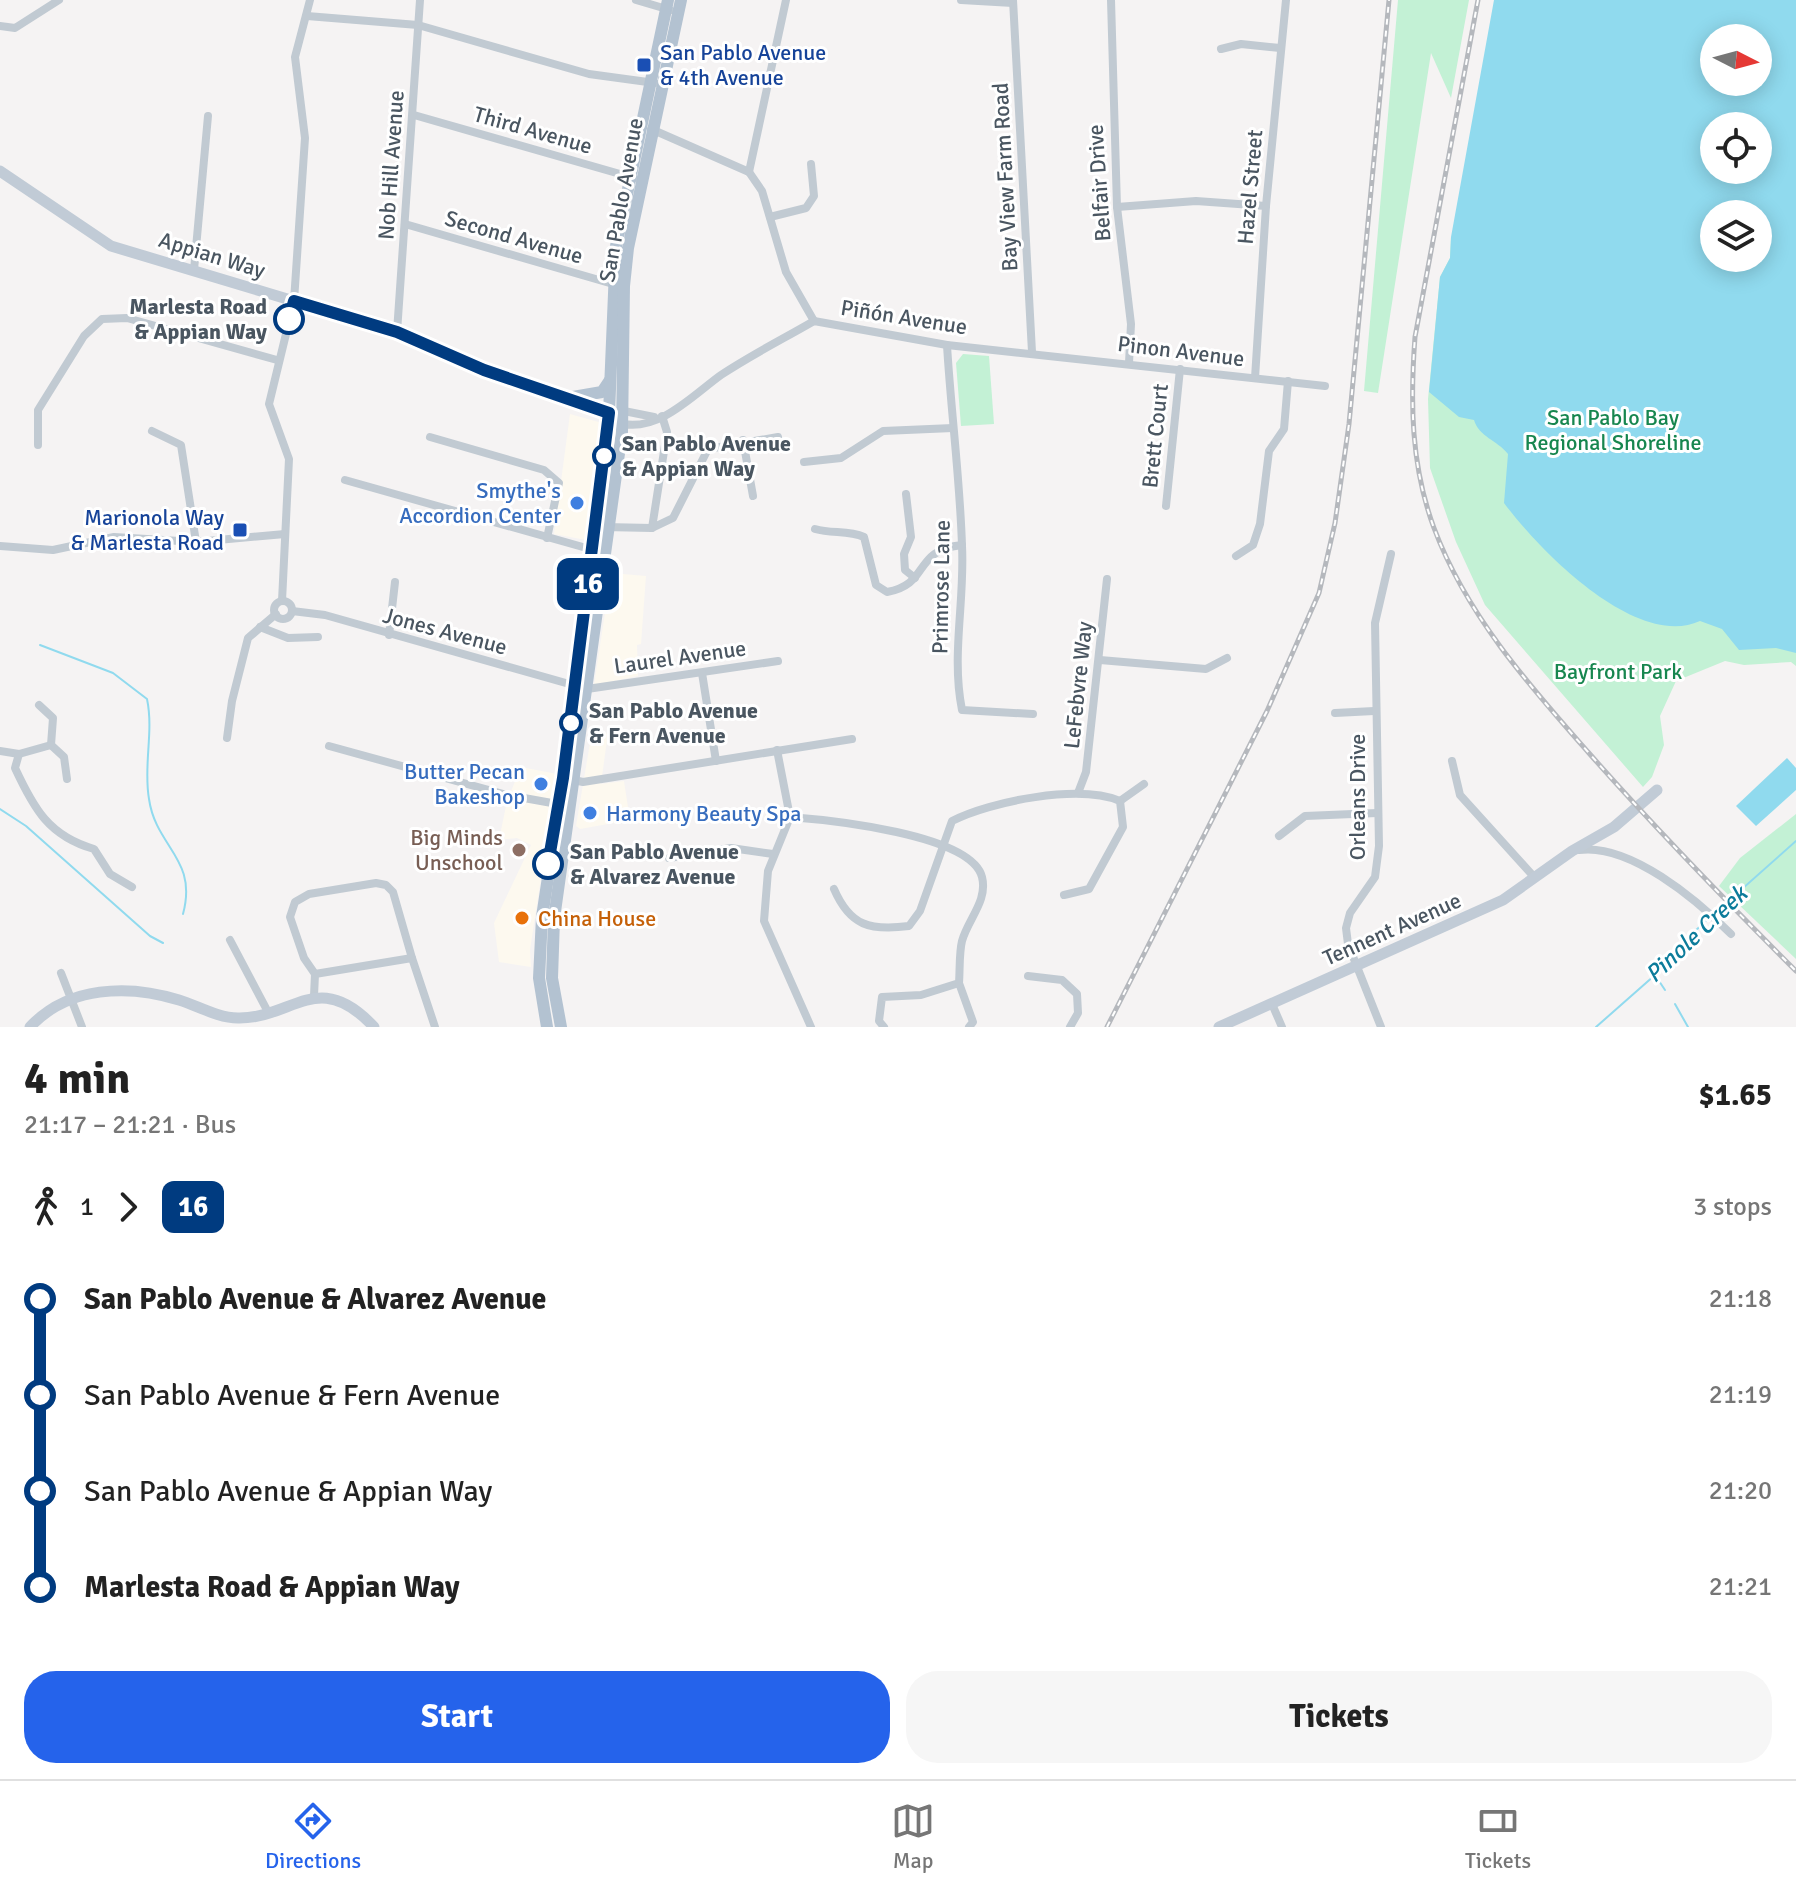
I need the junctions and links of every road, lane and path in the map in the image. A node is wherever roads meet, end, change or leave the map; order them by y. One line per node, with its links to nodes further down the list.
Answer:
1 (59, 0): 13 (street)
2 (310, 0): 11 (street)
3 (420, 0): 12 (street, Nob Hill Avenue)
4 (636, 0): 10 (street)
5 (786, 0): 22 (street)
6 (961, 0): 9 (street)
7 (1111, 0): 25 (street, Belfair Drive)
8 (1286, 0): 14 (street, Hazel Street)
9 (1013, 2): 34 (street, Bay View Farm Road)
10 (673, 6): 16 (main road, San Pablo Avenue)
11 (307, 16): 12 (street); 30 (street)
12 (418, 25): 16 (street); 17 (street, Nob Hill Avenue)
13 (0, 26)
14 (1280, 48): 15 (street); 24 (street, Hazel Street)
15 (1221, 49)
16 (657, 83): 19 (main road, San Pablo Avenue)
17 (414, 115): 23 (street, Third Avenue); 27 (street, Nob Hill Avenue)
18 (208, 116): 28 (street)
19 (647, 128): 22 (street); 23 (main road, San Pablo Avenue)
20 (811, 164): 26 (street)
21 (0, 171): 28 (street, Appian Way)
22 (749, 172): 26 (street)
23 (636, 179): 29 (main road, San Pablo Avenue); 44 (main road, San Pablo Avenue)
24 (1266, 206): 25 (street); 39 (street, Hazel Street)
25 (1117, 207): 36 (street, Belfair Drive)
26 (770, 217): 31 (street)
27 (405, 224): 29 (street, Second Avenue); 32 (street, Nob Hill Avenue)
28 (194, 270): 30 (street, Appian Way)
29 (613, 284): 38 (main road, San Pablo Avenue)
30 (294, 301): 32 (street, Appian Way); 35 (street)
31 (814, 321): 33 (street, Piñón Avenue); 45 (street, Piñón Avenue)
32 (397, 332): 42 (street, Appian Way)
33 (947, 345): 34 (street, Piñón Avenue); 46 (street, Primrose Lane)
34 (1032, 352): 36 (street, Pinon Avenue)
35 (277, 360): 51 (street); 61 (street)
36 (1129, 363): 37 (street, Pinon Avenue)
37 (1180, 369): 39 (street, Pinon Avenue); 56 (street, Brett Court)
38 (612, 374): 42 (main road); 43 (main road, San Pablo Avenue)
39 (1255, 378): 40 (street, Pinon Avenue)
40 (1288, 381): 41 (street, Pinon Avenue); 68 (street)
41 (1325, 386)
42 (567, 398): 43 (street, Appian Way)
43 (609, 413): 44 (street, Appian Way); 57 (main road, San Pablo Avenue)
44 (623, 417): 45 (street); 58 (main road, San Pablo Avenue)
45 (658, 417): 59 (street)
46 (953, 428): 52 (street); 64 (street, Primrose Lane)
47 (152, 431): 63 (street)
48 (430, 437): 62 (street)
49 (778, 437): 50 (street)
50 (743, 440): 55 (street); 59 (street)
51 (38, 445)
52 (804, 462)
53 (345, 480): 62 (street)
54 (906, 494): 69 (street)
55 (753, 496)
56 (1166, 506)
57 (595, 526): 58 (street); 66 (main road, San Pablo Avenue)
58 (610, 528): 59 (street); 66 (main road, San Pablo Avenue)
59 (652, 528)
60 (815, 529): 69 (street)
61 (285, 534): 63 (street); 72 (street)
62 (547, 538): 66 (street)
63 (196, 542): 65 (street)
64 (962, 545): 69 (street); 86 (street, Primrose Lane)
65 (0, 546)
66 (599, 551): 82 (main road, San Pablo Avenue)
67 (1391, 554): 84 (street, Orleans Drive)
68 (1236, 556)
69 (915, 578)
70 (1107, 579): 79 (street, LeFebvre Way)
71 (395, 582): 76 (street)
72 (282, 601): 73 (street); 74 (street)
73 (292, 611): 74 (street); 76 (street, Jones Avenue)
74 (276, 614): 75 (street)
75 (260, 627): 77 (street); 87 (street)
76 (389, 635): 82 (street, Jones Avenue)
77 (318, 637)
78 (1227, 658): 79 (street)
79 (1100, 660): 100 (street, LeFebvre Way)
80 (778, 661): 81 (street, Laurel Avenue)
81 (702, 673): 82 (street, Laurel Avenue); 94 (street)
82 (581, 687): 97 (main road, San Pablo Avenue)
83 (39, 705): 89 (street)
84 (1374, 711): 85 (street); 103 (street, Orleans Drive)
85 (1335, 713)
86 (1033, 714)
87 (227, 738)
88 (852, 739): 91 (street)
89 (51, 745): 93 (street); 96 (street)
90 (329, 746): 102 (street)
91 (777, 750): 94 (street); 104 (street)
92 (0, 751): 93 (street)
93 (19, 754): 111 (street)
94 (716, 761): 97 (street)
95 (1452, 761): 110 (street)
96 (67, 779)
97 (570, 779): 102 (main road, San Pablo Avenue)
98 (1144, 784): 101 (street)
99 (1657, 790): 107 (street, Tennent Avenue)
100 (1078, 793): 101 (street); 106 (street)
101 (1120, 801): 113 (street)
102 (565, 806): 130 (main road, San Pablo Avenue); 131 (main road, San Pablo Avenue)
103 (1377, 813): 105 (street); 117 (street, Orleans Drive)
104 (790, 817): 106 (street); 108 (street)
105 (1279, 836)
106 (941, 845): 112 (street); 121 (street)
107 (1572, 851): 110 (street, Tennent Avenue); 114 (street)
108 (773, 854): 109 (street); 132 (street)
109 (669, 858)
110 (1535, 878): 117 (street, Tennent Avenue)
111 (132, 887)
112 (834, 889)
113 (1064, 895)
114 (1731, 934)
115 (230, 940): 125 (street)
116 (412, 958): 119 (street); 119 (street); 129 (street)
117 (1359, 967): 124 (street, Tennent Avenue); 138 (street, Orleans Drive)
118 (61, 973): 123 (street)
119 (315, 974): 122 (street)
120 (1028, 976): 135 (street)
121 (959, 983): 133 (street); 134 (street)
122 (314, 996): 125 (street); 128 (street)
123 (69, 999): 125 (street); 126 (street); 127 (street)
124 (1272, 1004): 136 (street, Tennent Avenue); 137 (street)
125 (268, 1012)
126 (30, 1027)
127 (82, 1027)
128 (374, 1027)
129 (435, 1027)
130 (547, 1027)
131 (561, 1027)
132 (811, 1027)
133 (884, 1027)
134 (969, 1027)
135 (1070, 1027)
136 (1219, 1027)
137 (1282, 1027)
138 (1381, 1027)

